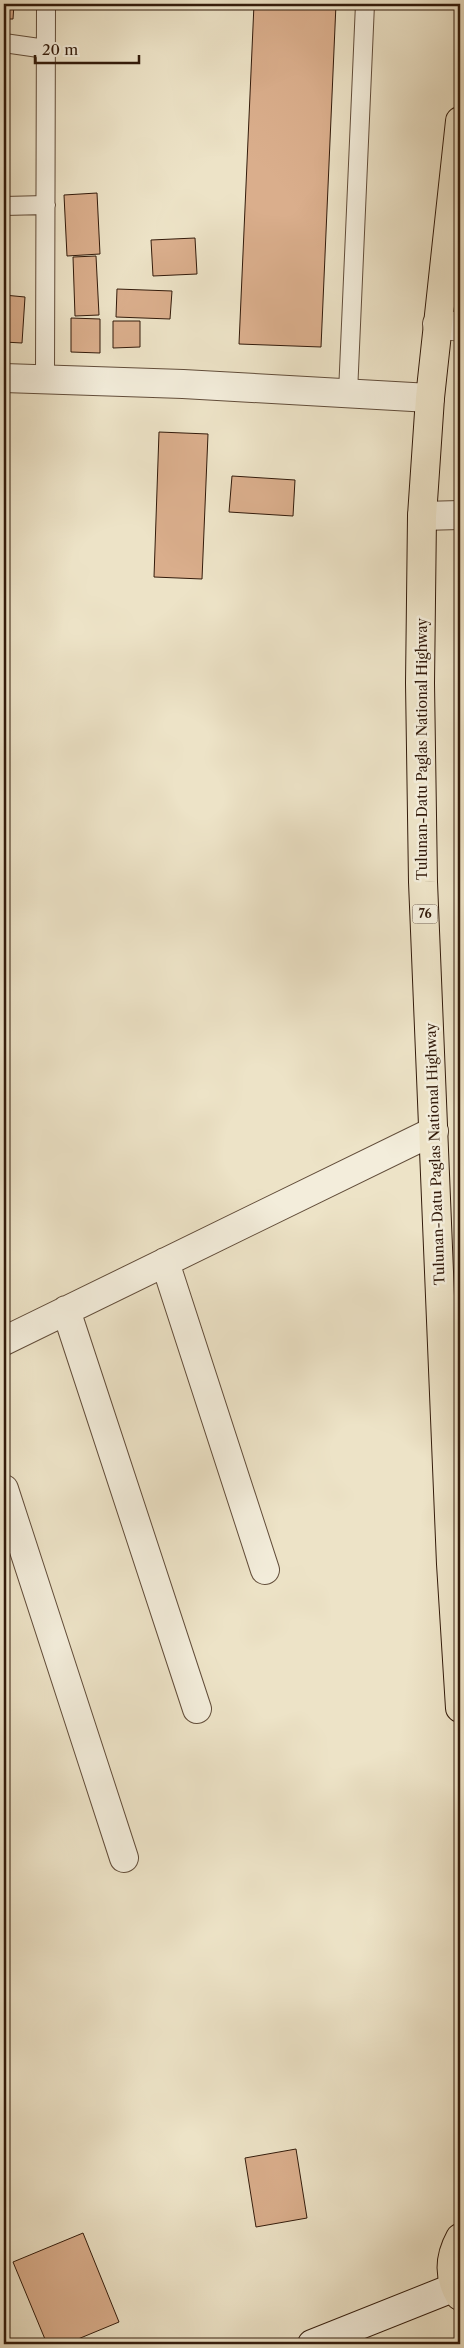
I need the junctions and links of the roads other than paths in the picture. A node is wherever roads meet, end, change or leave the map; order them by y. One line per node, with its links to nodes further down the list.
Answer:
1 (46, 4): 4 (lane)
2 (365, 4): 11 (lane)
3 (4, 43): 4 (lane)
4 (46, 49): 6 (lane)
5 (460, 121): 8 (highway, Tulunan-Datu Paglas National Highway / 76)
6 (46, 205): 7 (lane); 10 (lane)
7 (4, 206)
8 (449, 325): 12 (highway, Tulunan-Datu Paglas National Highway / 76)
9 (4, 378): 10 (street)
10 (45, 379): 11 (street)
11 (348, 393): 12 (street)
12 (430, 398): 14 (highway, Tulunan-Datu Paglas National Highway / 76)
13 (460, 515): 14 (street)
14 (422, 516): 15 (highway, Tulunan-Datu Paglas National Highway / 76)
15 (434, 1131): 16 (street); 21 (highway, Tulunan-Datu Paglas National Highway / 76)
16 (165, 1262): 17 (street); 20 (street)
17 (66, 1310): 18 (street); 22 (street)
18 (4, 1341)
19 (4, 1489): 23 (street)
20 (265, 1570)
21 (460, 1708)
22 (197, 1709)
23 (124, 1858)
24 (460, 2238): 25 (highway)
25 (458, 2292): 26 (street)
26 (312, 2344)

